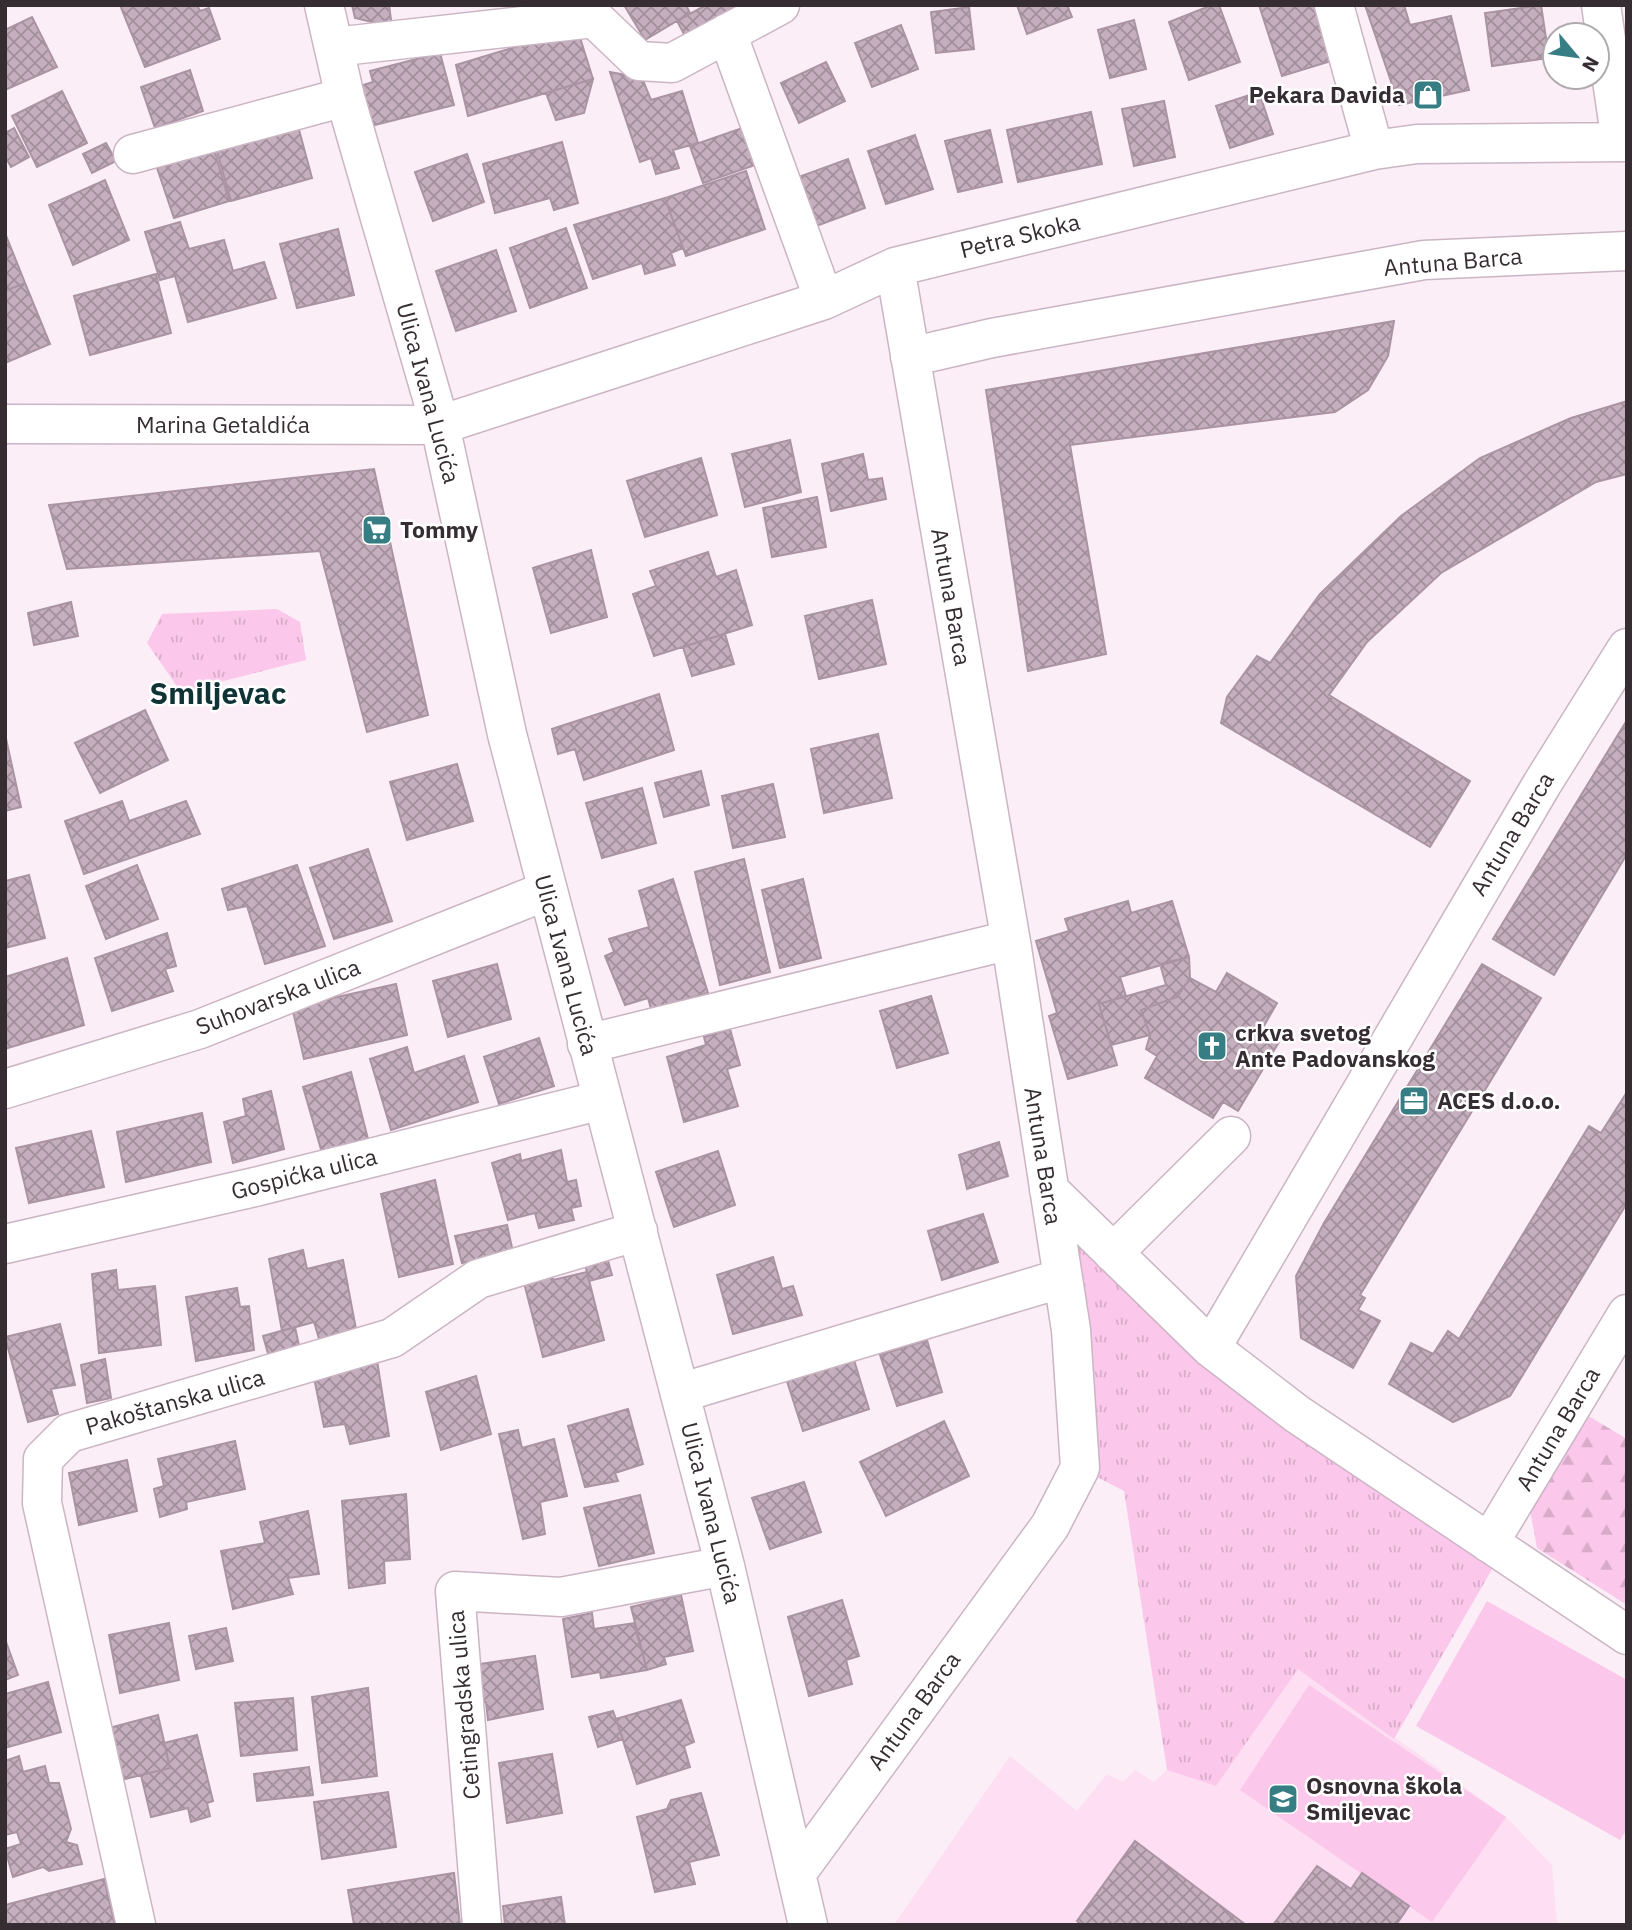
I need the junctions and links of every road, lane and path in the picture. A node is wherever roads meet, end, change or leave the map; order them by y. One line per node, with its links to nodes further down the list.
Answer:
1 (324, 5): 6 (street, Ulica Ivana Lucića)
2 (780, 5): 5 (street)
3 (1334, 5): 9 (street)
4 (1601, 5): 8 (street)
5 (727, 33): 6 (street); 13 (street)
6 (334, 47): 7 (street, Ulica Ivana Lucića)
7 (345, 97): 10 (street); 16 (street, Ulica Ivana Lucića)
8 (1625, 142): 9 (street, Petra Skoka)
9 (1374, 150): 12 (street, Petra Skoka)
10 (133, 155)
11 (1627, 251): 14 (street, Antuna Barca)
12 (895, 267): 13 (street, Petra Skoka); 14 (street, Antuna Barca)
13 (824, 300): 16 (street, Petra Skoka)
14 (910, 357): 19 (street, Antuna Barca)
15 (5, 424): 16 (street, Marina Getaldića)
16 (440, 425): 18 (street, Ulica Ivana Lucića)
17 (1627, 648): 30 (street, Antuna Barca)
18 (546, 891): 20 (street, Ulica Ivana Lucića); 21 (street, Suhovarska ulica)
19 (1010, 940): 20 (street); 24 (street, Antuna Barca)
20 (587, 1044): 22 (street, Ulica Ivana Lucića)
21 (5, 1089)
22 (602, 1100): 25 (street, Ulica Ivana Lucića); 26 (street, Gospićka ulica)
23 (1231, 1136): 27 (street)
24 (1049, 1190): 27 (street); 28 (street, Antuna Barca)
25 (638, 1231): 31 (street, Ulica Ivana Lucića); 36 (street, Pakoštanska ulica)
26 (5, 1244)
27 (1113, 1253): 30 (street)
28 (1063, 1278): 31 (street); 35 (street, Antuna Barca)
29 (1627, 1314): 32 (street, Antuna Barca)
30 (1211, 1348): 32 (street)
31 (680, 1392): 33 (street, Ulica Ivana Lucića)
32 (1489, 1543): 34 (street)
33 (725, 1566): 35 (street, Ulica Ivana Lucića); 37 (street, Cetingradska ulica)
34 (1627, 1635)
35 (796, 1874): 38 (street, Ulica Ivana Lucića)
36 (136, 1925)
37 (482, 1925)
38 (808, 1925)

